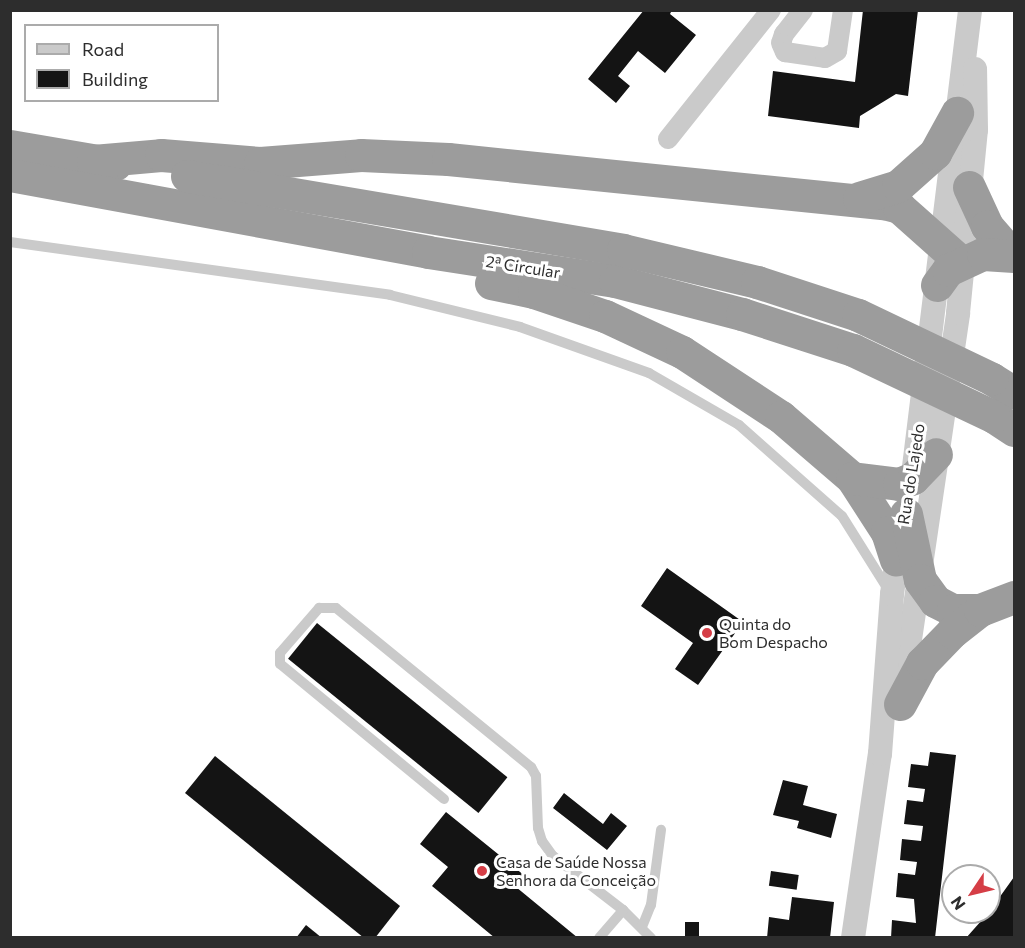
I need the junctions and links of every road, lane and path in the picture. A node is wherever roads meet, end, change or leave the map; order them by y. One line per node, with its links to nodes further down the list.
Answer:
1 (771, 10): 6 (street)
2 (802, 10): 3 (street)
3 (843, 10)
4 (972, 10): 5 (street); 10 (street)
5 (957, 113): 11 (highway); 14 (street)
6 (668, 139)
7 (10, 146): 8 (highway, 2ª Circular)
8 (93, 161): 11 (highway); 17 (highway, 2ª Circular, bridge)
9 (10, 176): 13 (highway, 2ª Circular)
10 (969, 188): 14 (street); 15 (highway)
11 (851, 201): 14 (highway)
12 (10, 242): 22 (lane)
13 (428, 252): 17 (highway, 2ª Circular, bridge); 19 (highway)
14 (952, 254): 15 (highway); 16 (highway); 18 (street)
15 (1013, 256)
16 (937, 285): 20 (street, Rua do Lajedo)
17 (1004, 405)
18 (936, 454): 20 (highway); 22 (street)
19 (852, 478): 20 (highway); 22 (highway)
20 (913, 478): 21 (street, Rua do Lajedo)
21 (906, 514): 22 (highway)
22 (903, 578): 24 (highway); 25 (street); 26 (street)
23 (1014, 597): 24 (highway)
24 (980, 610): 25 (highway)
25 (900, 704): 26 (street)
26 (880, 754): 33 (street)
27 (444, 799): 29 (lane)
28 (661, 830): 30 (lane)
29 (623, 910): 30 (lane); 31 (lane)
30 (642, 927): 32 (lane)
31 (599, 938)
32 (651, 938)
33 (853, 938)

